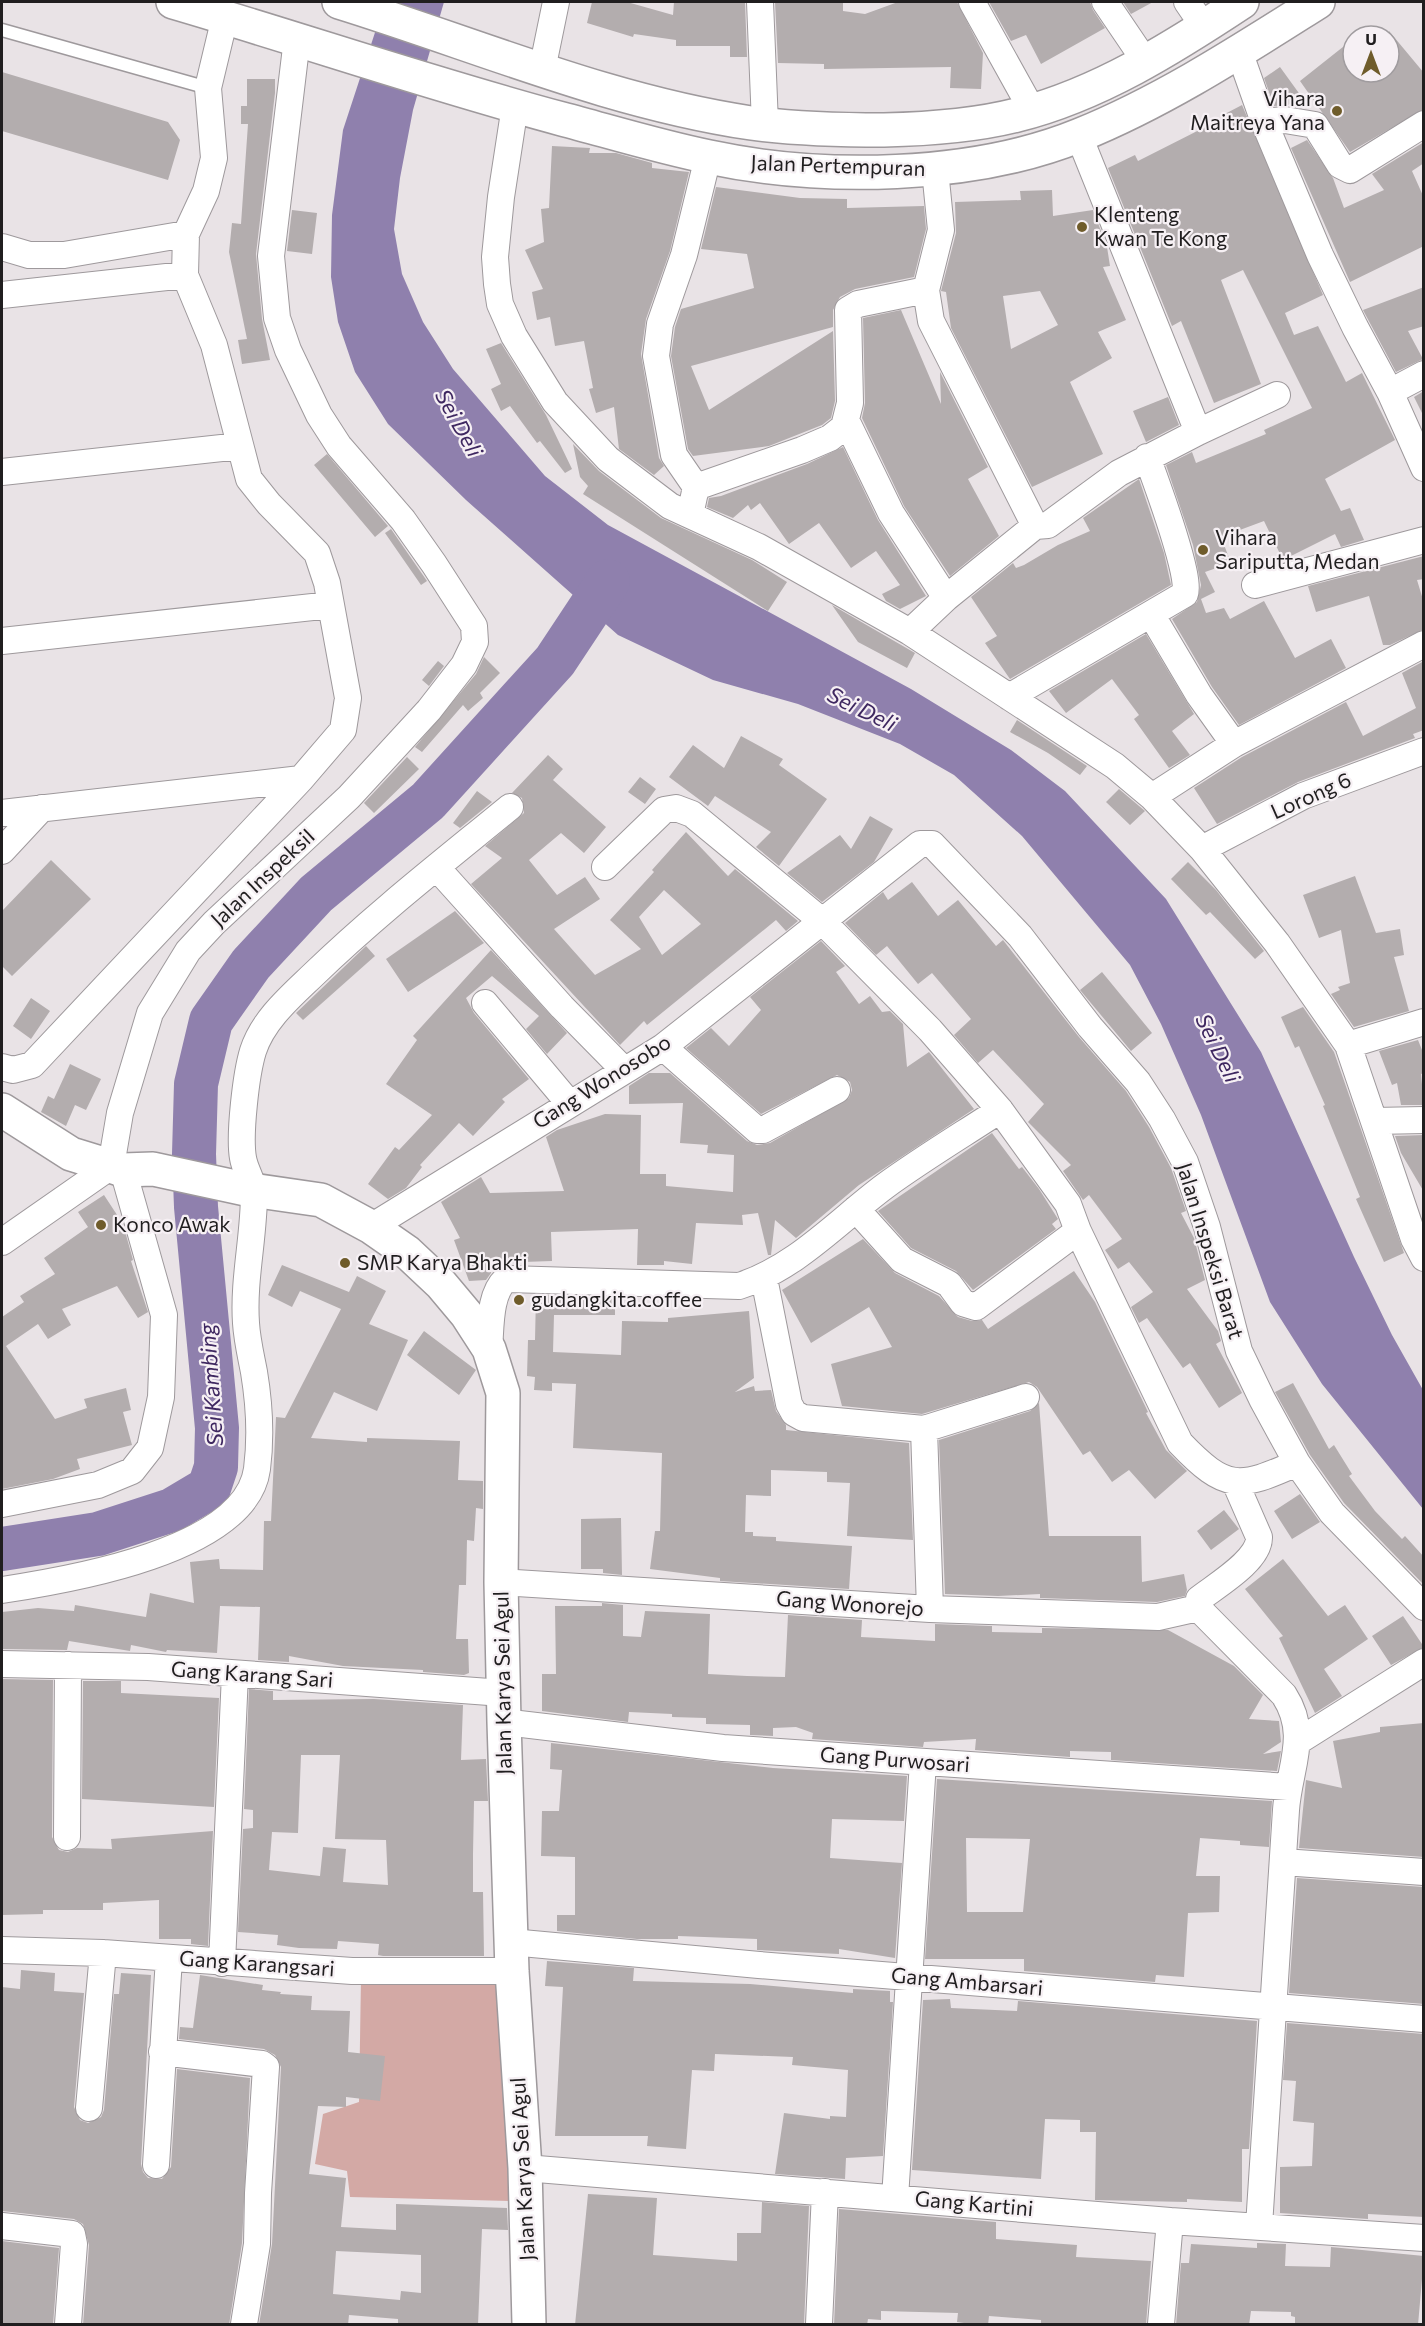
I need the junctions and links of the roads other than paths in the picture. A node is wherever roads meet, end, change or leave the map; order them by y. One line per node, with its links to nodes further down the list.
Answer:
1 (173, 2): 10 (main road, Jalan Pertempuran)
2 (556, 2): 15 (street)
3 (760, 2): 20 (street)
4 (972, 2): 18 (street)
5 (1105, 2): 14 (street)
6 (1242, 2): 9 (main road, Jalan Pertempuran)
7 (1318, 2): 13 (main road, Jalan Pertempuran)
8 (346, 4): 15 (main road, Jalan Pertempuran)
9 (1195, 14): 14 (main road, Jalan Pertempuran)
10 (225, 17): 12 (main road, Jalan Pertempuran); 16 (street)
11 (2, 30): 16 (lane)
12 (297, 39): 17 (main road, Jalan Pertempuran); 75 (street, Jalan InspeksiI)
13 (1239, 51): 19 (street); 22 (main road, Jalan Pertempuran)
14 (1145, 61): 18 (main road, Jalan Pertempuran)
15 (530, 66): 20 (main road, Jalan Pertempuran)
16 (208, 88): 25 (street)
17 (502, 103): 23 (main road, Jalan Pertempuran); 40 (street)
18 (1032, 110): 20 (main road, Jalan Pertempuran)
19 (1264, 122): 21 (street); 31 (street)
20 (765, 124)
21 (1424, 124)
22 (1079, 135): 24 (main road, Jalan Pertempuran); 34 (street)
23 (708, 157): 24 (main road, Jalan Pertempuran); 39 (street)
24 (935, 170): 28 (street)
25 (186, 234): 26 (street); 27 (street)
26 (2, 247)
27 (185, 275): 29 (street); 35 (street)
28 (926, 290): 33 (street); 41 (street)
29 (2, 295)
30 (1424, 374): 31 (street)
31 (1390, 392): 37 (street)
32 (1276, 395): 34 (street)
33 (846, 420): 39 (street); 44 (street)
34 (1198, 432): 36 (street)
35 (240, 446): 38 (street); 45 (street)
36 (1147, 457): 41 (street); 46 (street)
37 (1424, 468)
38 (2, 472)
39 (696, 487): 40 (street)
40 (690, 516): 47 (street)
41 (1035, 526): 44 (street)
42 (1424, 540): 43 (street)
43 (1255, 585)
44 (945, 598): 47 (street)
45 (331, 605): 48 (street); 53 (street)
46 (1151, 614): 50 (street); 51 (street)
47 (910, 632): 50 (street)
48 (2, 641)
49 (1424, 644): 51 (street)
50 (1009, 697): 54 (street)
51 (1234, 744): 54 (street)
52 (1424, 751): 58 (street, Lorong 6)
53 (301, 779): 56 (street); 67 (street)
54 (1152, 797): 58 (street)
55 (510, 807): 61 (street)
56 (42, 808): 57 (street); 59 (street)
57 (2, 813)
58 (1202, 849): 65 (street)
59 (2, 851)
60 (605, 867): 62 (street)
61 (437, 868): 68 (street); 76 (street)
62 (822, 921): 66 (street, Gang Wonosobo); 72 (street); 86 (street, Jalan Inspeksi Barat)
63 (485, 1003): 70 (street)
64 (1424, 1022): 65 (street)
65 (1348, 1045): 74 (street)
66 (663, 1047): 68 (street, Gang Wonosobo); 69 (street)
67 (2, 1067)
68 (624, 1070): 70 (street, Gang Wonosobo)
69 (837, 1090)
70 (569, 1103): 78 (street, Gang Wonosobo)
71 (2, 1110): 75 (main road, Jalan Karya Sei Agul)
72 (1000, 1110): 77 (street); 79 (street)
73 (1424, 1120): 74 (street)
74 (1374, 1121): 81 (street)
75 (129, 1168): 76 (main road, Jalan Karya Sei Agul); 80 (street); 88 (street)
76 (250, 1190): 78 (main road, Jalan Karya Sei Agul); 90 (street)
77 (856, 1209): 79 (street); 82 (street)
78 (371, 1227): 83 (main road, Jalan Karya Sei Agul)
79 (1078, 1231): 87 (street)
80 (2, 1242)
81 (1424, 1258)
82 (764, 1278): 83 (street); 85 (street)
83 (489, 1349): 89 (main road, Jalan Karya Sei Agul)
84 (1026, 1397): 85 (street)
85 (924, 1429): 93 (street)
86 (1297, 1463): 87 (street); 91 (street, Jalan Inspeksi Barat)
87 (1235, 1482): 92 (street)
88 (2, 1504)
89 (501, 1582): 93 (street, Gang Wonorejo); 98 (main road, Jalan Karya Sei Agul)
90 (2, 1590)
91 (1424, 1606)
92 (1198, 1608): 93 (street, Gang Wonorejo); 99 (street)
93 (930, 1609)
94 (1424, 1662): 99 (street)
95 (2, 1664): 96 (street, Gang Karang Sari)
96 (68, 1665): 97 (street, Gang Karang Sari); 102 (street)
97 (235, 1674): 98 (street, Gang Karang Sari); 109 (street)
98 (503, 1707): 100 (street, Gang Purwosari); 107 (main road, Jalan Karya Sei Agul)
99 (1297, 1742): 101 (street)
100 (923, 1761): 101 (street, Gang Purwosari); 110 (street)
101 (1288, 1786): 103 (street)
102 (67, 1837)
103 (1282, 1862): 104 (street); 111 (street)
104 (1424, 1872)
105 (2, 1950): 106 (street, Gang Karangsari)
106 (103, 1953): 108 (street, Gang Karangsari); 114 (street)
107 (511, 1956): 109 (street, Gang Karangsari); 110 (street, Gang Ambarsari); 116 (main road, Jalan Karya Sei Agul)
108 (169, 1958): 109 (street, Gang Karangsari); 113 (street)
109 (222, 1963)
110 (909, 1978): 111 (street, Gang Ambarsari); 118 (street)
111 (1273, 2007): 112 (street, Gang Ambarsari); 121 (street)
112 (1424, 2019)
113 (162, 2052): 115 (street); 124 (street)
114 (88, 2109)
115 (156, 2165)
116 (525, 2168): 117 (street, Gang Kartini); 125 (main road, Jalan Karya Sei Agul)
117 (825, 2192): 118 (street, Gang Kartini); 126 (street)
118 (895, 2198): 119 (street, Gang Kartini)
119 (1170, 2221): 121 (street, Gang Kartini); 127 (street)
120 (2, 2226): 123 (street)
121 (1259, 2226): 122 (street, Gang Kartini)
122 (1424, 2238)
123 (68, 2325)
124 (244, 2325)
125 (529, 2325)
126 (819, 2325)
127 (1161, 2325)

